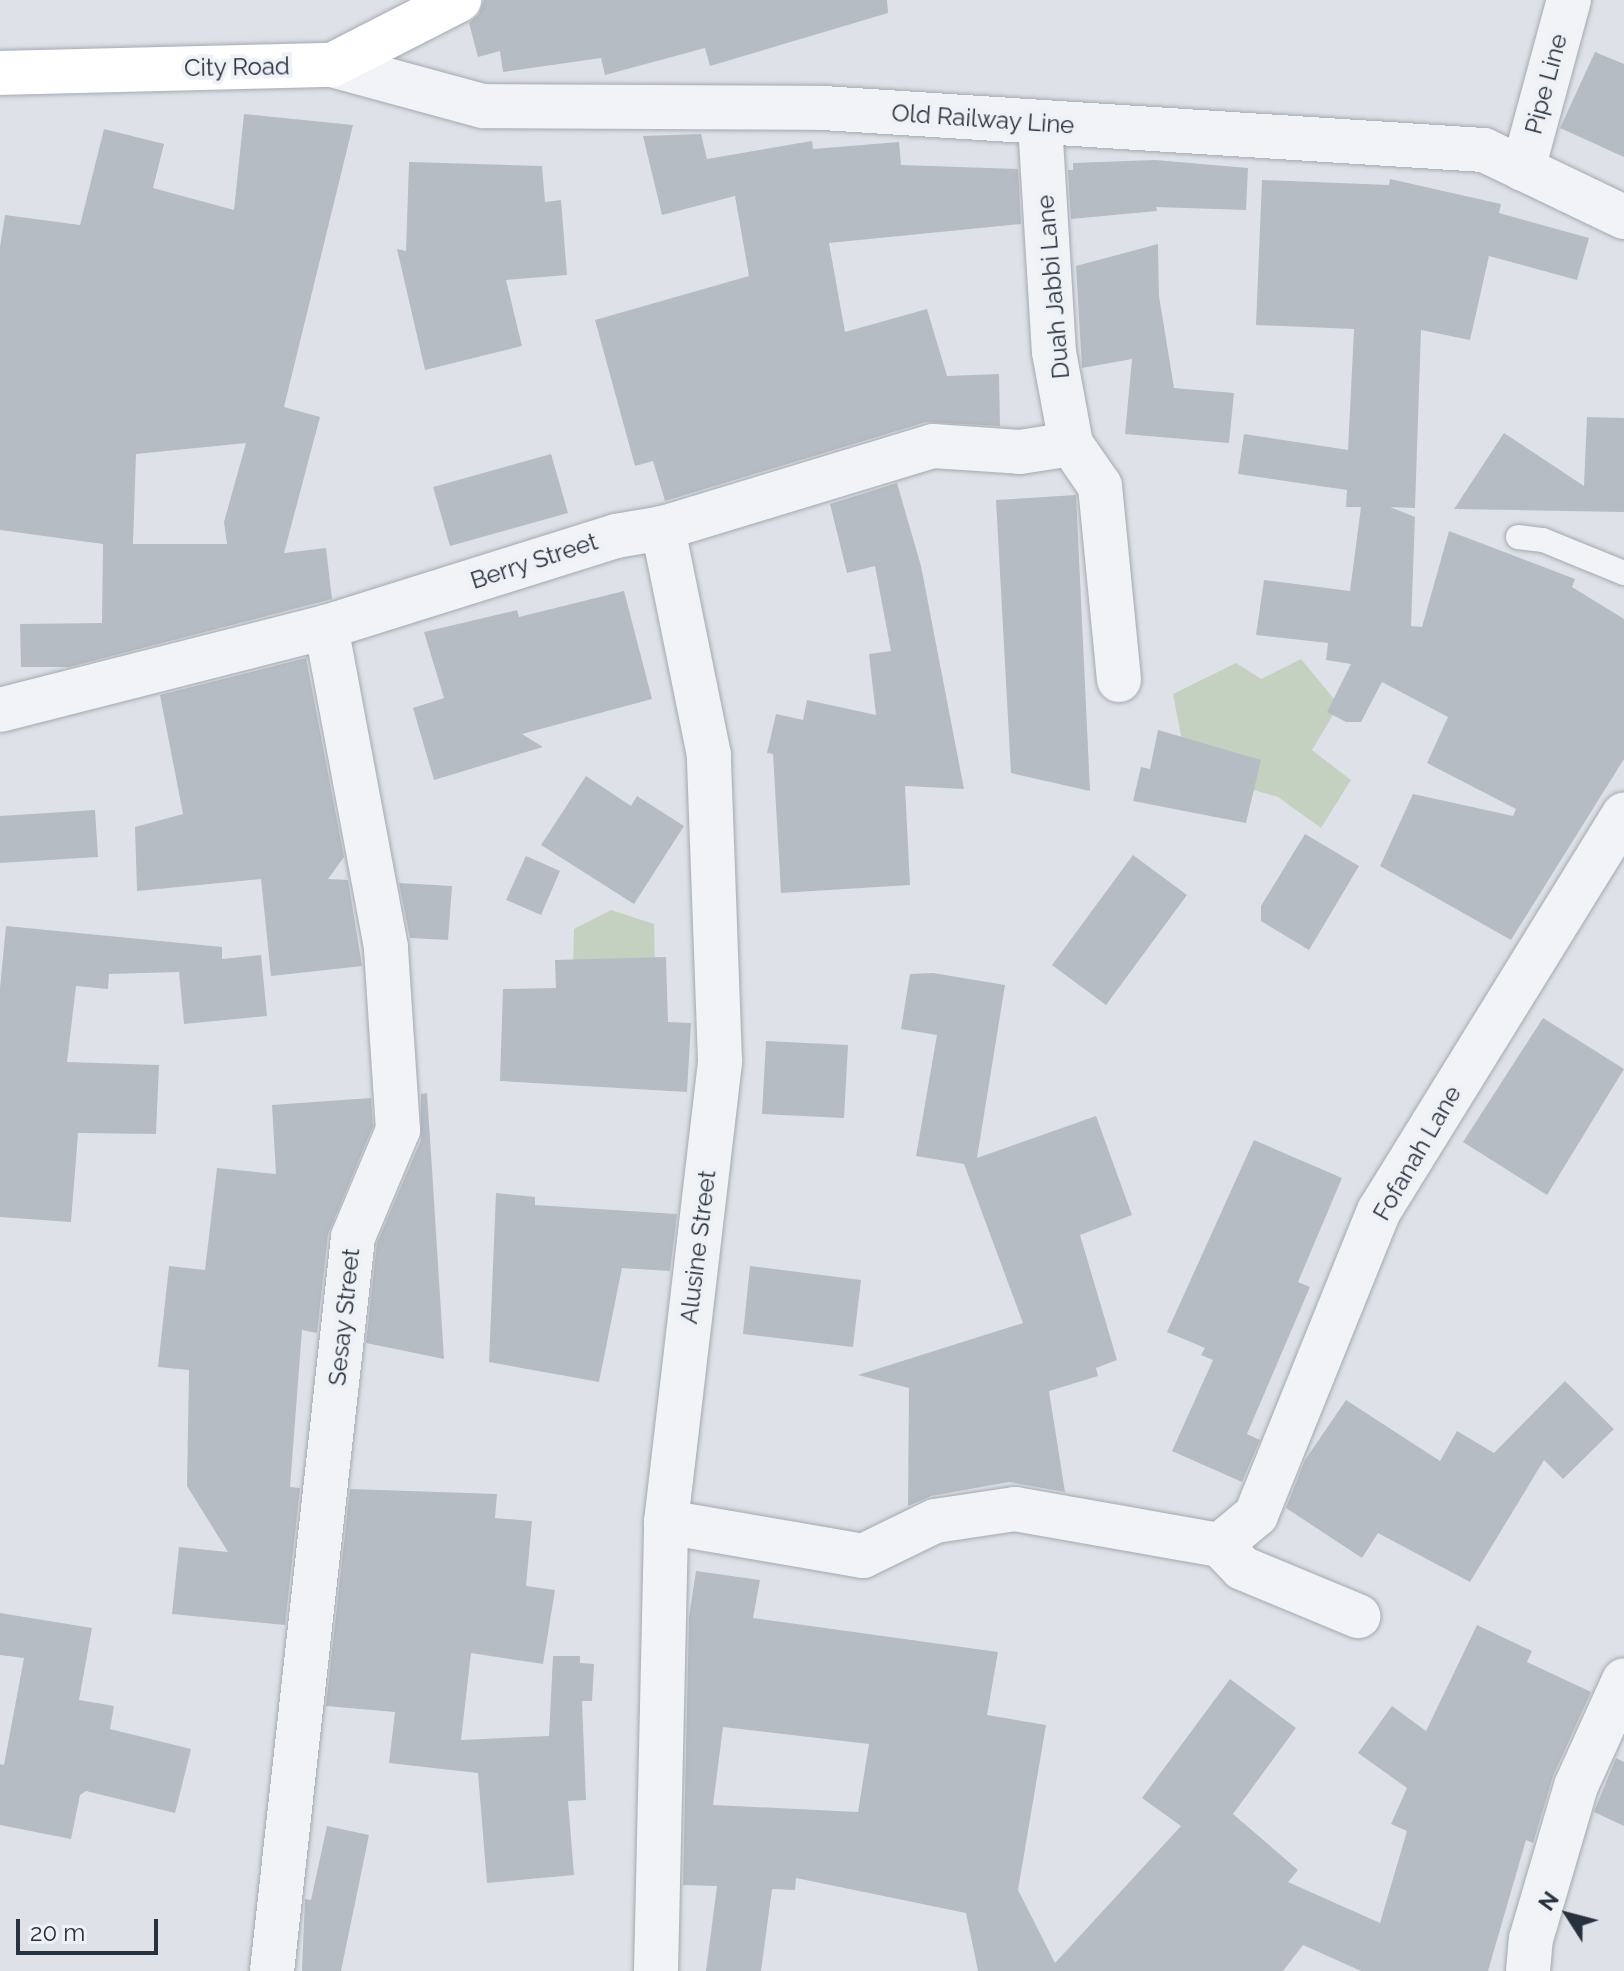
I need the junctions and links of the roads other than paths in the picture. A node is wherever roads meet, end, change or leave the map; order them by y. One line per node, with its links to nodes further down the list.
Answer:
1 (459, 0): 3 (main road, City Road)
2 (1569, 0): 6 (street, Pipe Line)
3 (332, 65): 4 (main road, City Road); 5 (street, Old Railway Line)
4 (0, 73)
5 (1040, 124): 6 (street, Old Railway Line); 8 (street, Duah Jabbi Lane)
6 (1523, 169): 7 (street, Old Railway Line)
7 (1624, 217)
8 (1071, 444): 9 (street, Berry Street); 13 (street, Duah Jabbi Lane)
9 (663, 528): 12 (street, Berry Street); 16 (street, Alusine Street)
10 (1518, 537): 11 (lane)
11 (1624, 573)
12 (326, 627): 14 (street, Berry Street); 20 (street, Sesay Street)
13 (1119, 680)
14 (0, 710)
15 (1624, 815): 17 (street, Fofanah Lane)
16 (666, 1522): 17 (street); 21 (street, Alusine Street)
17 (1220, 1545): 18 (street)
18 (1358, 1616)
19 (1624, 1680): 22 (street)
20 (272, 1971)
21 (656, 1971)
22 (1528, 1971)

